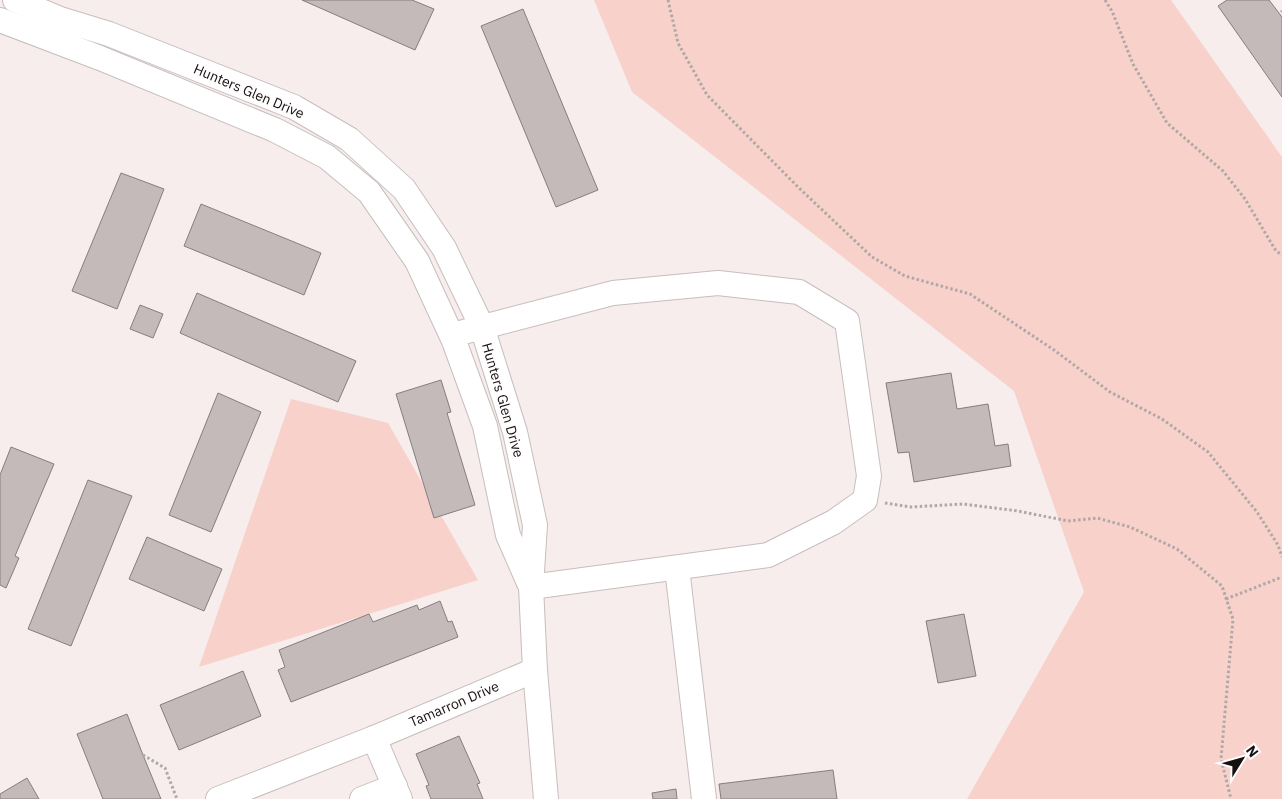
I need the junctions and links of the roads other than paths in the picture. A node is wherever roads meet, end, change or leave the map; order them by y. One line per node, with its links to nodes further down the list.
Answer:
1 (15, 0): 3 (street, Hunters Glen Drive)
2 (0, 20): 3 (street, Hunters Glen Drive)
3 (55, 30): 4 (street, Hunters Glen Drive); 5 (street, Hunters Glen Drive)
4 (109, 34): 5 (street); 6 (street, Hunters Glen Drive)
5 (100, 58): 7 (street, Hunters Glen Drive)
6 (444, 248): 7 (street); 8 (street, Hunters Glen Drive)
7 (417, 261): 9 (street, Hunters Glen Drive)
8 (482, 327): 9 (street); 10 (street); 11 (street, Hunters Glen Drive)
9 (452, 335): 11 (street, Hunters Glen Drive)
10 (677, 568): 11 (street); 18 (street)
11 (531, 587): 12 (street, Hunters Glen Drive)
12 (535, 670): 13 (street, Tamarron Drive); 17 (street, Hunters Glen Drive)
13 (374, 738): 14 (street); 15 (street, Tamarron Drive)
14 (397, 793): 16 (street)
15 (218, 799)
16 (362, 799)
17 (546, 799)
18 (704, 799)

